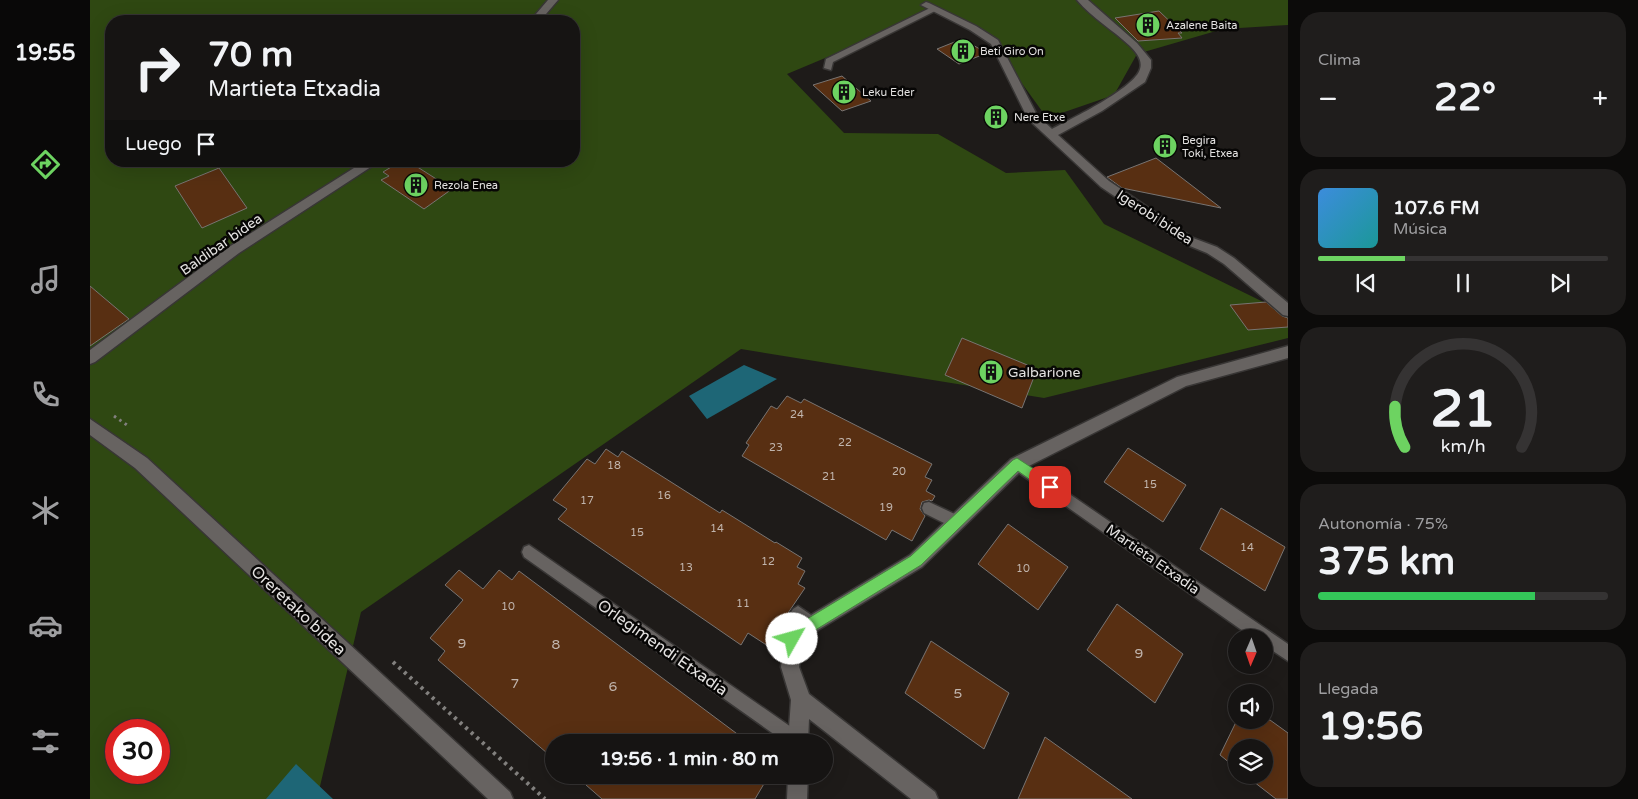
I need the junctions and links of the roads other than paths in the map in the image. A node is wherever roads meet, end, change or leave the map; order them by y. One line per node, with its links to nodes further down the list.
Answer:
1 (552, 0): 4 (street)
2 (1082, 0): 6 (street)
3 (930, 8): 5 (lane, Igerobi bidea); 6 (street, Igerobi bidea)
4 (541, 15)
5 (828, 68)
6 (1050, 134): 8 (street, Igerobi bidea)
7 (365, 167): 10 (street, Baldibar bidea)
8 (1288, 311)
9 (1288, 352): 12 (street)
10 (90, 358)
11 (90, 426): 21 (street, Oreretako bidea)
12 (1017, 464): 14 (street, Orlegimendi Etxadia); 16 (lane, Martieta Etxadia)
13 (929, 508): 14 (lane)
14 (956, 522): 17 (street, Orlegimendi Etxadia)
15 (529, 552): 18 (lane, Orlegimendi Etxadia)
16 (1288, 653)
17 (801, 700): 19 (street, Orlegimendi Etxadia); 23 (street)
18 (787, 734)
19 (799, 734)
20 (798, 784): 22 (street)
21 (503, 799)
22 (797, 799)
23 (928, 799)

